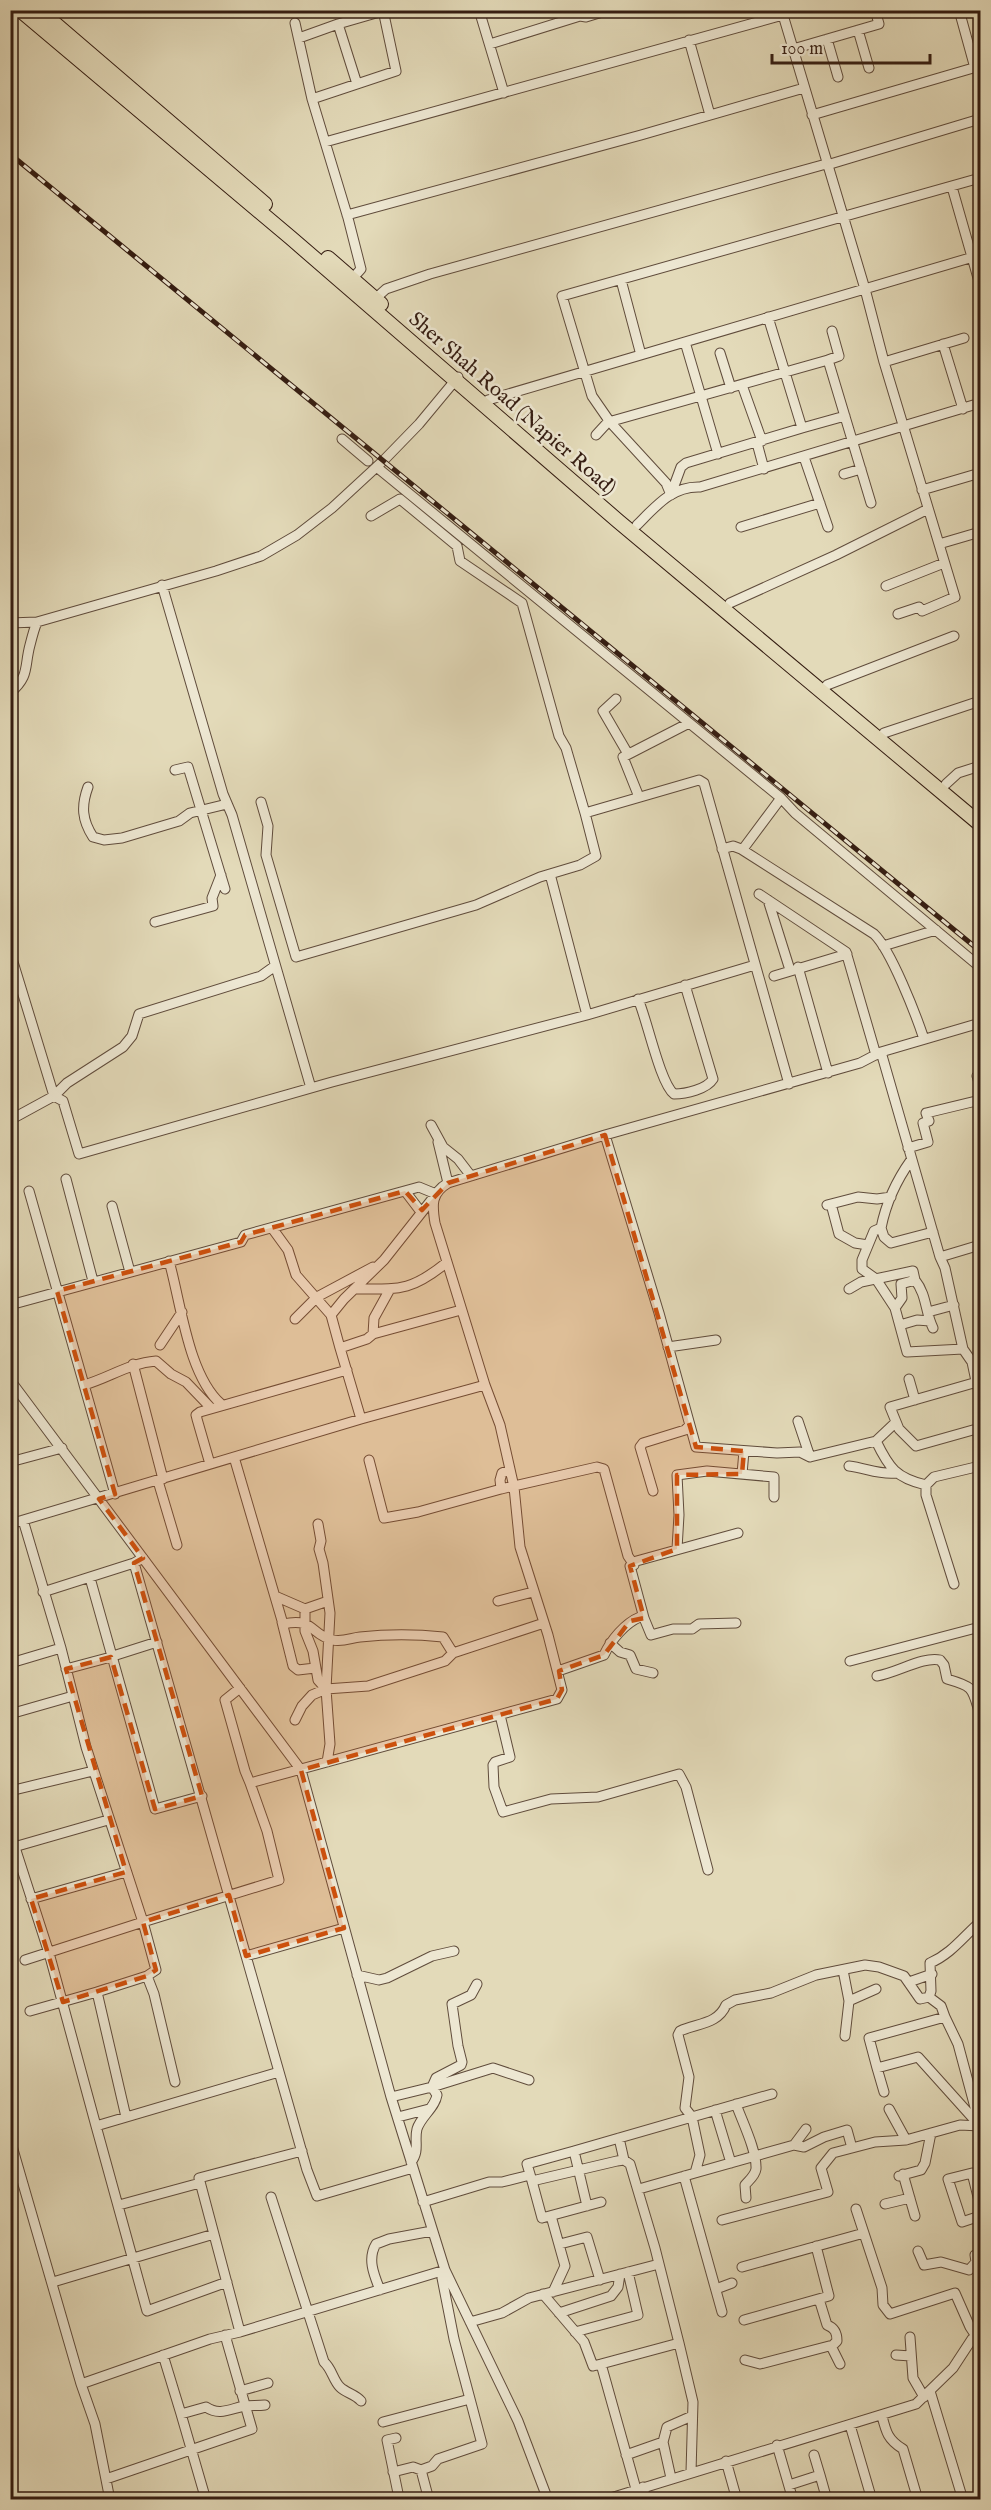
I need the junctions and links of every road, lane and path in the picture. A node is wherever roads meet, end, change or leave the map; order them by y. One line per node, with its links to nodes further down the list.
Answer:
1 (20, 10): 34 (main road, Sher Shah Road (Napier Road))
2 (39, 10): 34 (main road, Sher Shah Road (Napier Road))
3 (479, 10): 16 (street)
4 (609, 10): 8 (street)
5 (875, 10): 12 (street)
6 (959, 10): 18 (street)
7 (383, 11): 11 (street); 21 (street)
8 (579, 13): 16 (street)
9 (782, 13): 15 (street); 17 (street)
10 (295, 23): 13 (street)
11 (338, 24): 13 (street); 21 (street)
12 (858, 30): 14 (street); 19 (street)
13 (299, 38): 24 (street)
14 (827, 39): 17 (street); 20 (street)
15 (688, 40): 23 (street); 26 (street)
16 (490, 44): 23 (street)
17 (793, 49): 22 (street)
18 (978, 67): 25 (street)
19 (869, 68)
20 (838, 77)
21 (357, 84): 24 (street)
22 (804, 88): 25 (street); 26 (street)
23 (504, 93): 28 (street)
24 (312, 99): 28 (street)
25 (812, 114): 29 (street)
26 (710, 115): 32 (street)
27 (981, 119): 29 (street)
28 (325, 142): 32 (street)
29 (827, 164): 33 (street); 40 (street)
30 (981, 178): 31 (street)
31 (952, 186): 33 (street); 35 (street)
32 (347, 215): 36 (street)
33 (844, 218): 37 (street); 39 (street)
34 (294, 235): 36 (main road, Sher Shah Road (Napier Road)); 52 (main road, Sher Shah Road (Napier Road))
35 (977, 257): 38 (street); 39 (street)
36 (352, 279): 40 (main road, Sher Shah Road (Napier Road))
37 (621, 280): 47 (street); 50 (street)
38 (981, 285)
39 (865, 289): 41 (street); 49 (street)
40 (375, 299): 52 (main road, Sher Shah Road (Napier Road))
41 (768, 317): 44 (street); 51 (street)
42 (832, 331): 48 (street)
43 (964, 338): 45 (street)
44 (685, 342): 47 (street); 55 (street)
45 (943, 344): 49 (street); 58 (street)
46 (720, 353): 54 (street)
47 (641, 354): 50 (street)
48 (828, 360): 51 (street); 59 (street)
49 (884, 362): 61 (street)
50 (583, 371): 56 (street); 60 (street)
51 (783, 373): 53 (street); 62 (street)
52 (457, 379): 56 (main road, Sher Shah Road (Napier Road)); 81 (main road, Sher Shah Road (Napier Road)); 88 (street)
53 (742, 385): 54 (street); 65 (street)
54 (730, 388): 55 (street)
55 (700, 397): 60 (street); 67 (street)
56 (488, 400): 81 (main road, Sher Shah Road (Napier Road))
57 (981, 403): 58 (street)
58 (963, 409): 61 (street)
59 (845, 416): 62 (street); 66 (street)
60 (610, 422): 63 (street); 76 (street)
61 (904, 427): 66 (street); 75 (street)
62 (802, 428): 65 (street)
63 (596, 435)
64 (342, 440): 69 (street)
65 (759, 442): 67 (street); 70 (street)
66 (853, 442): 68 (street); 71 (street)
67 (718, 454): 76 (street)
68 (804, 457): 70 (street); 77 (street)
69 (368, 461)
70 (764, 469): 76 (street)
71 (861, 469): 74 (street); 78 (street)
72 (379, 470): 99 (street)
73 (981, 473): 75 (street)
74 (844, 474)
75 (922, 490): 79 (street)
76 (670, 495): 82 (street)
77 (820, 503): 83 (street); 84 (street)
78 (871, 503)
79 (928, 510): 86 (street); 90 (street)
80 (371, 516): 112 (street)
81 (621, 518): 82 (main road, Sher Shah Road (Napier Road)); 90 (main road, Sher Shah Road (Napier Road))
82 (638, 525): 90 (main road, Sher Shah Road (Napier Road))
83 (741, 527)
84 (828, 527)
85 (981, 532): 86 (street)
86 (939, 544): 87 (street)
87 (944, 563): 89 (street); 91 (street)
88 (162, 585): 92 (street); 109 (street)
89 (886, 586)
90 (728, 606): 95 (main road, Sher Shah Road (Napier Road)); 113 (main road, Sher Shah Road (Napier Road))
91 (898, 614)
92 (37, 622): 93 (street); 96 (street)
93 (10, 623)
94 (954, 636): 95 (street)
95 (827, 685): 100 (main road, Sher Shah Road (Napier Road))
96 (10, 693)
97 (615, 699): 101 (street)
98 (981, 701): 100 (street)
99 (689, 723): 101 (street); 107 (street)
100 (884, 732): 104 (main road, Sher Shah Road (Napier Road))
101 (628, 754): 106 (street)
102 (981, 766): 104 (street)
103 (176, 770): 110 (street)
104 (946, 784): 111 (main road, Sher Shah Road (Napier Road))
105 (88, 788): 110 (street)
106 (639, 797): 112 (street); 114 (street)
107 (781, 798): 115 (street); 122 (street)
108 (261, 802): 116 (street)
109 (227, 804): 110 (street); 127 (street)
110 (203, 811): 117 (street)
111 (981, 812)
112 (585, 813): 116 (street)
113 (981, 824)
114 (722, 849): 115 (street); 126 (street)
115 (743, 849): 123 (street)
116 (550, 874): 133 (street)
117 (221, 875): 118 (street); 121 (street)
118 (225, 889)
119 (759, 894): 120 (street)
120 (768, 900): 125 (street); 129 (street)
121 (155, 922)
122 (936, 930): 123 (street); 128 (street)
123 (883, 946): 135 (street)
124 (10, 952): 142 (street)
125 (847, 954): 129 (street); 136 (street)
126 (755, 965): 131 (street); 139 (street)
127 (275, 966): 141 (street); 142 (street)
128 (981, 966)
129 (794, 968): 130 (street); 137 (street)
130 (774, 976)
131 (685, 985): 132 (street); 132 (street)
132 (638, 999): 133 (street)
133 (587, 1015): 141 (street)
134 (981, 1023): 135 (street)
135 (924, 1039): 136 (street)
136 (879, 1054): 137 (street); 146 (street)
137 (828, 1073): 139 (street)
138 (981, 1075): 140 (street)
139 (789, 1084): 145 (street)
140 (981, 1086)
141 (311, 1088): 142 (street)
142 (54, 1096): 144 (street)
143 (981, 1100): 146 (street)
144 (10, 1120)
145 (605, 1135): 148 (street); 187 (street)
146 (908, 1149): 147 (street)
147 (911, 1160): 154 (street); 159 (street)
148 (471, 1176): 150 (street); 150 (street)
149 (66, 1179): 169 (street)
150 (448, 1183): 153 (street)
151 (29, 1191): 173 (street)
152 (405, 1191): 153 (street); 156 (street); 157 (street)
153 (434, 1196): 156 (street); 164 (street)
154 (891, 1197): 158 (street); 160 (street)
155 (112, 1206): 166 (street)
156 (420, 1212): 165 (street)
157 (272, 1228): 163 (street); 174 (street)
158 (881, 1228): 159 (street); 160 (street)
159 (933, 1232): 162 (street)
160 (868, 1245): 167 (street)
161 (981, 1245): 162 (street)
162 (940, 1257): 176 (street)
163 (169, 1261): 166 (street); 179 (street)
164 (446, 1263): 171 (street); 178 (street)
165 (378, 1265): 170 (street); 174 (street)
166 (130, 1272): 169 (street)
167 (876, 1279): 168 (street); 172 (street); 177 (street)
168 (915, 1280): 177 (street); 182 (street)
169 (93, 1281): 173 (street)
170 (354, 1289): 171 (street); 180 (street)
171 (390, 1289): 184 (street)
172 (849, 1289)
173 (57, 1291): 175 (street); 195 (street)
174 (317, 1297): 180 (street); 181 (street)
175 (10, 1305)
176 (954, 1305): 182 (street); 189 (street)
177 (895, 1308): 183 (street)
178 (461, 1310): 184 (street); 196 (street)
179 (182, 1312): 186 (street); 199 (street)
180 (331, 1316): 188 (street)
181 (295, 1319)
182 (930, 1320): 183 (street)
183 (900, 1325): 189 (street)
184 (373, 1334): 188 (street)
185 (716, 1340): 187 (street)
186 (160, 1345)
187 (668, 1347): 204 (street)
188 (340, 1348): 191 (street)
189 (963, 1348): 194 (street)
190 (133, 1365): 195 (street); 200 (street); 219 (street)
191 (346, 1370): 199 (street); 201 (street)
192 (909, 1379): 198 (street)
193 (10, 1380): 207 (street)
194 (978, 1381): 197 (street); 198 (street)
195 (84, 1385): 224 (street)
196 (485, 1385): 201 (street); 216 (street)
197 (981, 1394)
198 (915, 1400): 203 (street)
199 (221, 1404): 200 (street)
200 (211, 1408): 213 (street)
201 (361, 1419): 209 (street)
202 (798, 1420): 210 (street)
203 (895, 1424): 205 (street); 206 (street)
204 (690, 1425): 208 (street); 223 (street)
205 (979, 1431)
206 (876, 1441): 210 (street); 217 (street)
207 (62, 1448): 212 (street); 226 (street)
208 (744, 1451): 210 (street); 218 (street)
209 (234, 1457): 213 (street); 239 (street)
210 (810, 1457)
211 (369, 1460): 222 (street)
212 (10, 1462)
213 (210, 1464): 219 (street)
214 (849, 1466): 217 (street)
215 (981, 1466): 220 (street)
216 (510, 1470): 221 (street); 222 (street)
217 (896, 1473): 220 (street)
218 (742, 1474): 225 (street); 232 (street)
219 (160, 1480): 224 (street); 231 (street)
220 (926, 1485): 236 (street)
221 (514, 1487): 222 (street); 234 (street); 238 (street)
222 (501, 1489)
223 (653, 1491)
224 (115, 1494): 226 (street)
225 (774, 1497)
226 (99, 1499): 227 (street); 233 (street)
227 (23, 1520): 228 (street); 237 (street)
228 (10, 1524)
229 (318, 1524): 240 (street)
230 (738, 1533): 232 (street)
231 (177, 1545)
232 (677, 1550): 234 (street)
233 (139, 1561): 235 (street); 250 (street); 262 (street)
234 (633, 1562): 243 (street)
235 (90, 1578): 237 (street); 255 (street)
236 (954, 1584)
237 (43, 1592): 253 (street)
238 (533, 1592): 241 (street); 246 (street)
239 (275, 1596): 242 (street); 244 (street)
240 (328, 1601): 242 (street); 249 (street)
241 (498, 1601)
242 (306, 1609): 245 (street)
243 (644, 1618): 247 (street); 251 (street)
244 (282, 1622): 245 (street); 257 (street)
245 (305, 1622): 249 (street); 257 (street)
246 (544, 1623): 254 (street); 259 (street)
247 (736, 1623)
248 (981, 1627): 256 (street)
249 (330, 1640): 254 (street); 263 (street)
250 (157, 1642): 255 (street); 274 (street)
251 (610, 1643): 259 (street); 260 (street)
252 (10, 1648): 253 (street)
253 (61, 1648): 258 (street)
254 (453, 1653): 263 (street)
255 (112, 1656): 258 (street); 274 (street)
256 (850, 1661)
257 (315, 1668): 263 (street)
258 (66, 1669): 264 (street)
259 (558, 1671): 267 (street)
260 (653, 1673)
261 (877, 1676): 266 (street)
262 (240, 1688): 270 (street); 272 (street)
263 (326, 1689): 268 (street); 269 (street)
264 (73, 1696): 265 (street); 271 (street)
265 (10, 1714)
266 (981, 1714)
267 (500, 1715): 269 (street); 278 (street)
268 (295, 1720)
269 (327, 1762): 270 (street)
270 (301, 1770): 272 (street); 284 (street)
271 (93, 1771): 273 (street); 275 (street)
272 (250, 1783): 280 (street)
273 (10, 1791)
274 (202, 1796): 280 (street)
275 (108, 1820): 277 (street); 279 (street)
276 (10, 1832): 277 (street)
277 (14, 1847): 281 (street)
278 (708, 1870)
279 (126, 1872): 281 (street); 282 (street)
280 (229, 1895): 282 (street); 287 (street)
281 (31, 1899): 286 (street)
282 (143, 1922): 286 (street); 292 (street)
283 (981, 1922): 290 (street)
284 (344, 1928): 287 (street); 291 (street)
285 (454, 1951): 291 (street)
286 (48, 1953): 288 (street); 299 (street)
287 (246, 1956): 304 (street)
288 (25, 1960)
289 (843, 1970): 293 (street); 298 (street); 315 (street)
290 (932, 1974): 293 (street); 297 (street)
291 (357, 1975): 310 (street)
292 (147, 1976): 296 (street); 306 (street)
293 (909, 1982): 297 (street)
294 (477, 1984): 307 (street)
295 (876, 1989): 298 (street)
296 (97, 1992): 299 (street); 316 (street)
297 (929, 1997): 301 (street)
298 (849, 2001): 302 (street)
299 (63, 2002): 300 (street); 318 (street)
300 (30, 2011)
301 (945, 2017): 303 (street); 319 (street)
302 (845, 2036)
303 (877, 2068): 308 (street); 319 (street)
304 (279, 2072): 316 (street); 328 (street)
305 (529, 2080): 307 (street)
306 (175, 2082)
307 (432, 2087): 310 (street); 312 (street)
308 (884, 2092)
309 (772, 2094): 311 (street)
310 (391, 2097): 317 (street)
311 (736, 2104): 314 (street); 331 (street)
312 (429, 2109): 317 (street); 334 (street)
313 (889, 2109): 325 (street)
314 (715, 2110): 315 (street); 333 (street)
315 (692, 2116): 323 (street); 336 (street)
316 (126, 2117): 318 (street)
317 (398, 2117): 334 (street)
318 (96, 2126): 347 (street)
319 (980, 2126): 321 (street)
320 (807, 2129): 326 (street)
321 (932, 2133): 325 (street); 343 (street)
322 (829, 2135): 326 (street); 327 (street); 330 (street)
323 (619, 2138): 329 (street); 332 (street)
324 (10, 2139): 368 (street)
325 (906, 2140): 327 (street)
326 (794, 2145): 331 (street)
327 (852, 2148): 330 (street)
328 (302, 2151): 334 (street); 339 (street)
329 (574, 2151): 335 (street); 338 (street)
330 (833, 2153): 354 (street)
331 (754, 2156): 333 (street); 342 (street)
332 (624, 2160): 335 (street); 340 (street)
333 (731, 2163): 336 (street)
334 (412, 2165): 344 (street)
335 (580, 2170): 338 (street); 349 (street)
336 (695, 2173): 337 (street)
337 (684, 2176): 340 (street); 371 (street)
338 (531, 2178): 344 (street); 351 (street)
339 (200, 2183): 347 (street); 357 (street)
340 (639, 2189): 363 (street)
341 (271, 2196): 376 (street)
342 (746, 2198)
343 (910, 2198): 346 (street); 352 (street)
344 (423, 2202): 355 (street)
345 (601, 2202): 349 (street)
346 (885, 2204)
347 (119, 2205): 362 (street)
348 (981, 2205): 353 (street)
349 (587, 2206): 351 (street)
350 (856, 2209): 356 (street)
351 (551, 2216): 358 (street)
352 (915, 2216)
353 (981, 2216)
354 (722, 2220)
355 (432, 2231): 365 (street); 372 (street)
356 (864, 2233): 359 (street); 383 (street)
357 (214, 2234): 362 (street); 369 (street)
358 (560, 2244): 367 (street); 373 (street)
359 (816, 2246): 364 (street); 375 (street)
360 (918, 2251): 361 (street)
361 (981, 2253)
362 (133, 2257): 368 (street); 369 (street)
363 (659, 2264): 366 (street); 386 (street)
364 (742, 2267)
365 (445, 2270): 372 (street); 380 (street); 398 (street)
366 (624, 2273): 367 (street); 378 (street); 382 (street)
367 (600, 2280): 373 (street)
368 (53, 2282): 395 (street)
369 (227, 2282): 381 (street)
370 (732, 2283): 371 (street)
371 (716, 2289): 377 (street)
372 (380, 2290): 376 (street)
373 (553, 2292): 374 (street)
374 (543, 2294): 378 (street); 380 (street)
375 (819, 2299): 379 (street); 387 (street)
376 (307, 2312): 381 (street); 399 (street)
377 (722, 2312)
378 (559, 2313): 382 (street)
379 (744, 2320)
380 (470, 2322): 427 (street)
381 (240, 2332): 384 (street)
382 (575, 2332): 392 (street)
383 (978, 2335): 397 (street)
384 (225, 2336): 388 (street); 396 (street)
385 (910, 2337): 390 (street)
386 (679, 2343): 392 (street); 403 (street)
387 (831, 2346): 391 (street); 393 (street)
388 (163, 2355): 395 (street); 402 (street)
389 (896, 2355): 390 (street)
390 (911, 2356): 397 (street)
391 (745, 2360)
392 (601, 2364): 411 (street)
393 (840, 2364)
394 (268, 2383): 396 (street)
395 (81, 2384): 419 (street)
396 (240, 2391): 401 (street)
397 (927, 2394): 404 (street); 422 (street)
398 (470, 2399): 405 (street); 414 (street)
399 (362, 2401)
400 (265, 2405): 401 (street)
401 (246, 2406): 402 (street); 410 (street)
402 (181, 2414): 410 (street)
403 (692, 2416): 408 (street); 416 (street)
404 (882, 2416): 406 (street); 434 (street)
405 (383, 2422)
406 (850, 2425): 409 (street); 433 (street)
407 (396, 2438): 415 (street)
408 (663, 2442): 411 (street); 418 (street)
409 (777, 2445): 413 (street); 420 (street)
410 (190, 2449): 419 (street); 424 (street)
411 (626, 2455): 421 (street)
412 (814, 2455): 417 (street)
413 (726, 2461): 416 (street); 430 (street)
414 (421, 2470): 415 (street); 426 (street)
415 (393, 2472): 425 (street)
416 (691, 2472): 418 (street)
417 (820, 2475): 420 (street); 432 (street)
418 (671, 2478): 421 (street)
419 (106, 2479): 423 (street)
420 (789, 2486): 431 (street)
421 (640, 2488): 428 (street); 429 (street)
422 (963, 2498)
423 (110, 2499)
424 (206, 2499)
425 (396, 2499)
426 (429, 2499)
427 (548, 2499)
428 (604, 2499)
429 (646, 2499)
430 (737, 2499)
431 (793, 2499)
432 (827, 2499)
433 (872, 2499)
434 (918, 2499)

